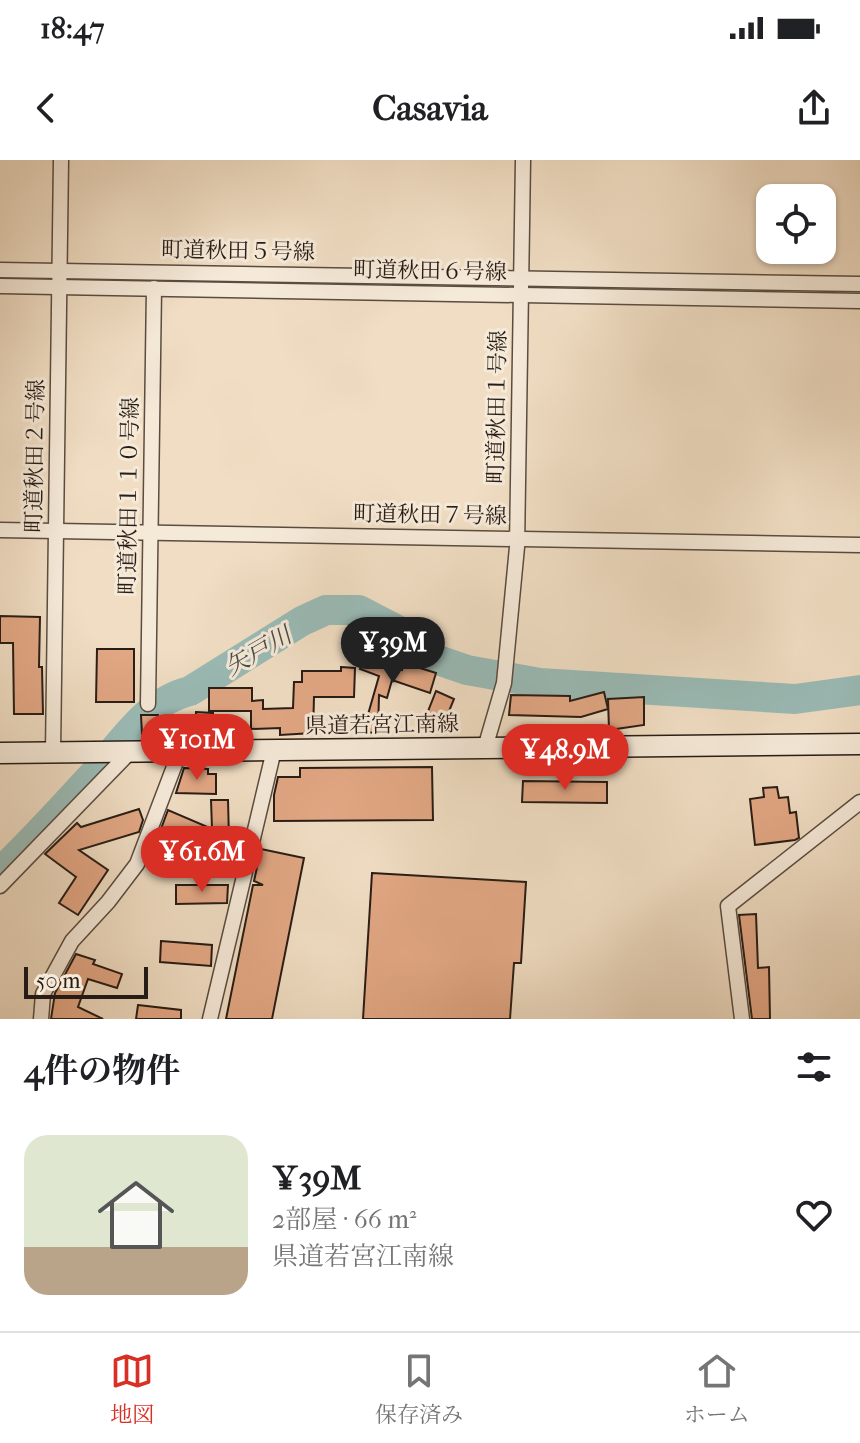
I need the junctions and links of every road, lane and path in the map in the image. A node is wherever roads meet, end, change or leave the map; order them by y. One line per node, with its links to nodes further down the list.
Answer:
1 (61, 160): 4 (street, 町道秋田２号線)
2 (523, 160): 5 (street, 町道秋田１号線)
3 (0, 270): 4 (street, 町道秋田５号線)
4 (60, 271): 5 (street, 町道秋田５号線); 8 (street, 町道秋田２号線)
5 (521, 278): 6 (street, 町道秋田５号線); 10 (street, 町道秋田１号線)
6 (860, 284)
7 (0, 286): 8 (street, 町道秋田６号線)
8 (60, 287): 9 (street, 町道秋田６号線); 13 (street, 町道秋田２号線)
9 (154, 288): 10 (street, 町道秋田６号線); 14 (street, 町道秋田１１０号線)
10 (521, 295): 11 (street, 町道秋田６号線); 15 (street, 町道秋田１号線)
11 (860, 301)
12 (0, 530): 13 (street, 町道秋田７号線)
13 (56, 531): 14 (street, 町道秋田７号線); 22 (street, 町道秋田２号線)
14 (150, 532): 15 (street, 町道秋田７号線); 17 (street, 町道秋田１１０号線)
15 (517, 539): 16 (street, 町道秋田７号線); 19 (street, 町道秋田１号線)
16 (860, 545)
17 (148, 704)
18 (860, 744): 19 (main road, 県道若宮江南線)
19 (485, 748): 20 (main road, 県道若宮江南線)
20 (274, 750): 21 (main road, 県道若宮江南線); 28 (street)
21 (180, 751): 23 (main road, 県道若宮江南線); 27 (street)
22 (54, 752): 23 (main road, 県道若宮江南線); 24 (main road, 県道若宮江南線)
23 (129, 752): 26 (street)
24 (0, 753)
25 (860, 802): 29 (street)
26 (0, 886)
27 (41, 1019)
28 (210, 1019)
29 (742, 1019)

